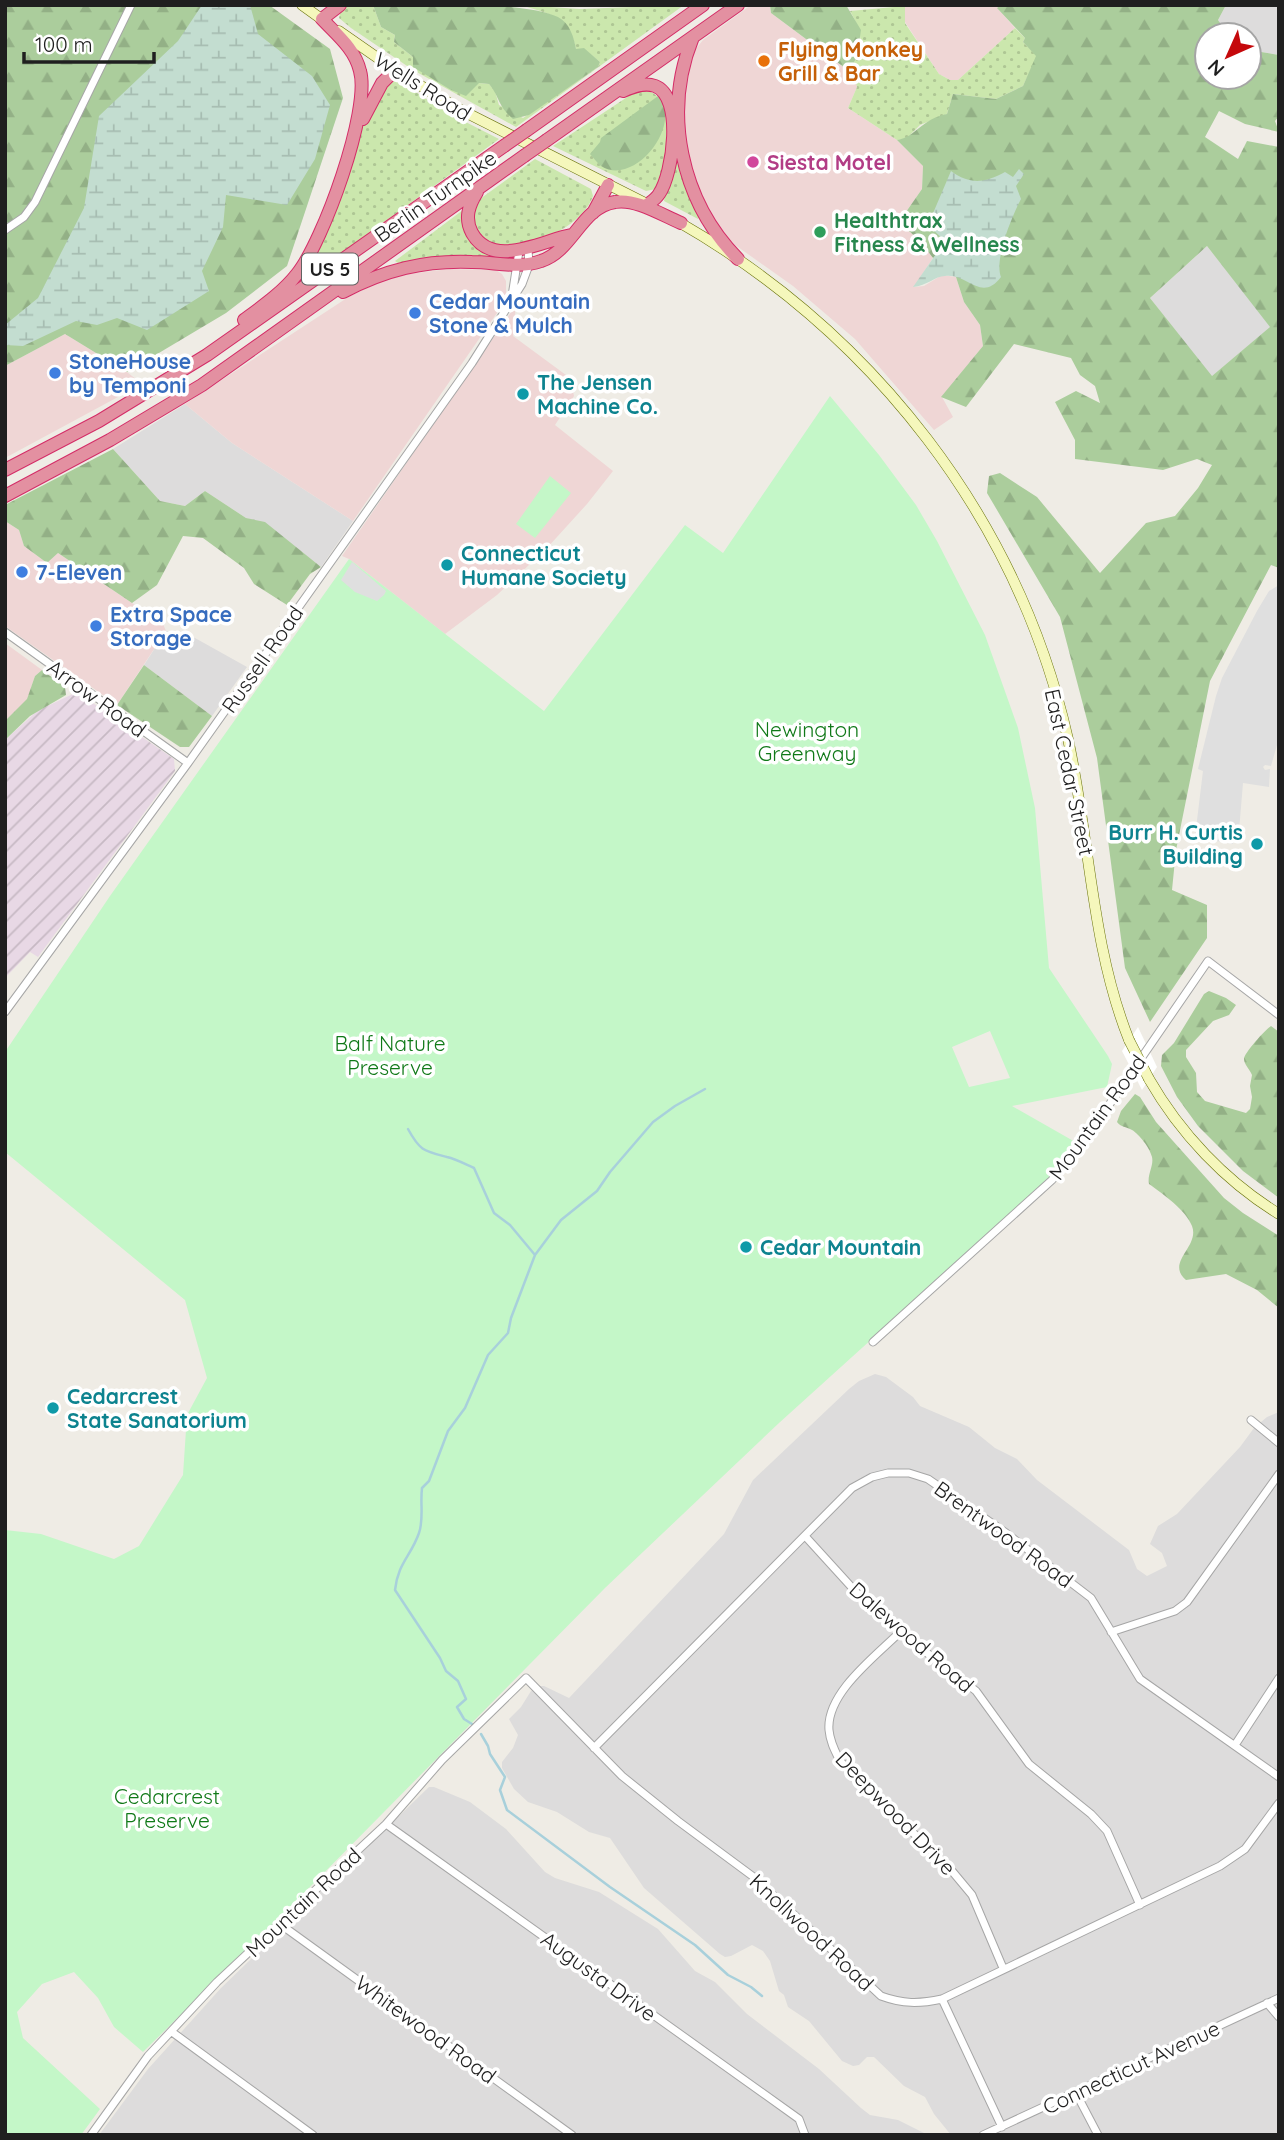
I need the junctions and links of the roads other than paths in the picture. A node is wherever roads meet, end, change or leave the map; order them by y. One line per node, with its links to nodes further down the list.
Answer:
1 (131, 5): 18 (street)
2 (302, 5): 6 (main road, Wells Road)
3 (340, 5): 6 (highway)
4 (703, 5): 25 (highway, Berlin Turnpike / US 5, bridge)
5 (738, 5): 7 (highway, Berlin Turnpike / US 5)
6 (322, 19): 8 (main road, Wells Road); 11 (highway)
7 (693, 37): 9 (highway, Berlin Turnpike / US 5); 10 (highway)
8 (395, 71): 11 (highway); 13 (main road, Wells Road)
9 (606, 98): 10 (highway); 12 (highway, Berlin Turnpike / US 5, bridge)
10 (676, 119): 15 (highway); 21 (highway)
11 (355, 136): 25 (highway)
12 (485, 184): 20 (highway); 24 (highway, Berlin Turnpike / US 5)
13 (608, 185): 14 (main road, Wells Road); 16 (highway)
14 (625, 194): 15 (main road, East Cedar Street)
15 (647, 205): 17 (main road, East Cedar Street)
16 (593, 213): 17 (highway); 19 (highway)
17 (681, 223): 21 (main road, East Cedar Street)
18 (5, 230)
19 (572, 235): 20 (highway); 22 (highway)
20 (523, 250): 22 (street, Russell Road); 22 (street, Russell Road)
21 (738, 259): 32 (main road, East Cedar Street, bridge)
22 (522, 265): 23 (street, Russell Road); 23 (street, Russell Road); 24 (highway)
23 (511, 300): 29 (street, Russell Road)
24 (302, 313): 27 (highway, Berlin Turnpike / US 5)
25 (153, 389): 26 (highway, Berlin Turnpike / US 5)
26 (5, 470)
27 (5, 496)
28 (5, 632): 29 (street, Arrow Road)
29 (188, 763): 30 (street, Russell Road)
30 (5, 1012)
31 (1279, 1015): 33 (street, Mountain Road)
32 (1279, 1214)
33 (873, 1342)
34 (1251, 1420): 35 (street)
35 (1279, 1443)
36 (1279, 1474): 39 (street)
37 (804, 1536): 38 (street, Dalewood Road); 39 (street, Brentwood Road); 43 (street, Brentwood Road)
38 (900, 1632): 47 (street, Dalewood Road); 49 (street, Deepwood Drive)
39 (1111, 1632): 42 (street, Brentwood Road)
40 (526, 1678): 43 (street, Knollwood Road); 46 (street, Mountain Road)
41 (1279, 1678): 42 (street)
42 (1235, 1745): 44 (street, Brentwood Road)
43 (594, 1748): 51 (street, Knollwood Road)
44 (1279, 1777)
45 (1279, 1803): 47 (street, Knollwood Road)
46 (386, 1824): 48 (street, Mountain Road); 61 (street, Augusta Drive)
47 (1140, 1905): 49 (street, Knollwood Road)
48 (280, 1924): 54 (street, Mountain Road); 58 (street, Whitewood Road)
49 (1003, 1968): 51 (street, Knollwood Road)
50 (1279, 1998): 52 (street, Connecticut Avenue)
51 (942, 1999): 56 (street)
52 (1267, 2003): 53 (street); 55 (street, Connecticut Avenue)
53 (1279, 2017)
54 (172, 2032): 57 (street, Mountain Road); 60 (street)
55 (1076, 2093): 56 (street, Connecticut Avenue); 63 (street)
56 (1002, 2127): 62 (street, Connecticut Avenue)
57 (93, 2132): 59 (street)
58 (568, 2134)
59 (104, 2135)
60 (313, 2135)
61 (806, 2135)
62 (983, 2135)
63 (1098, 2135)

